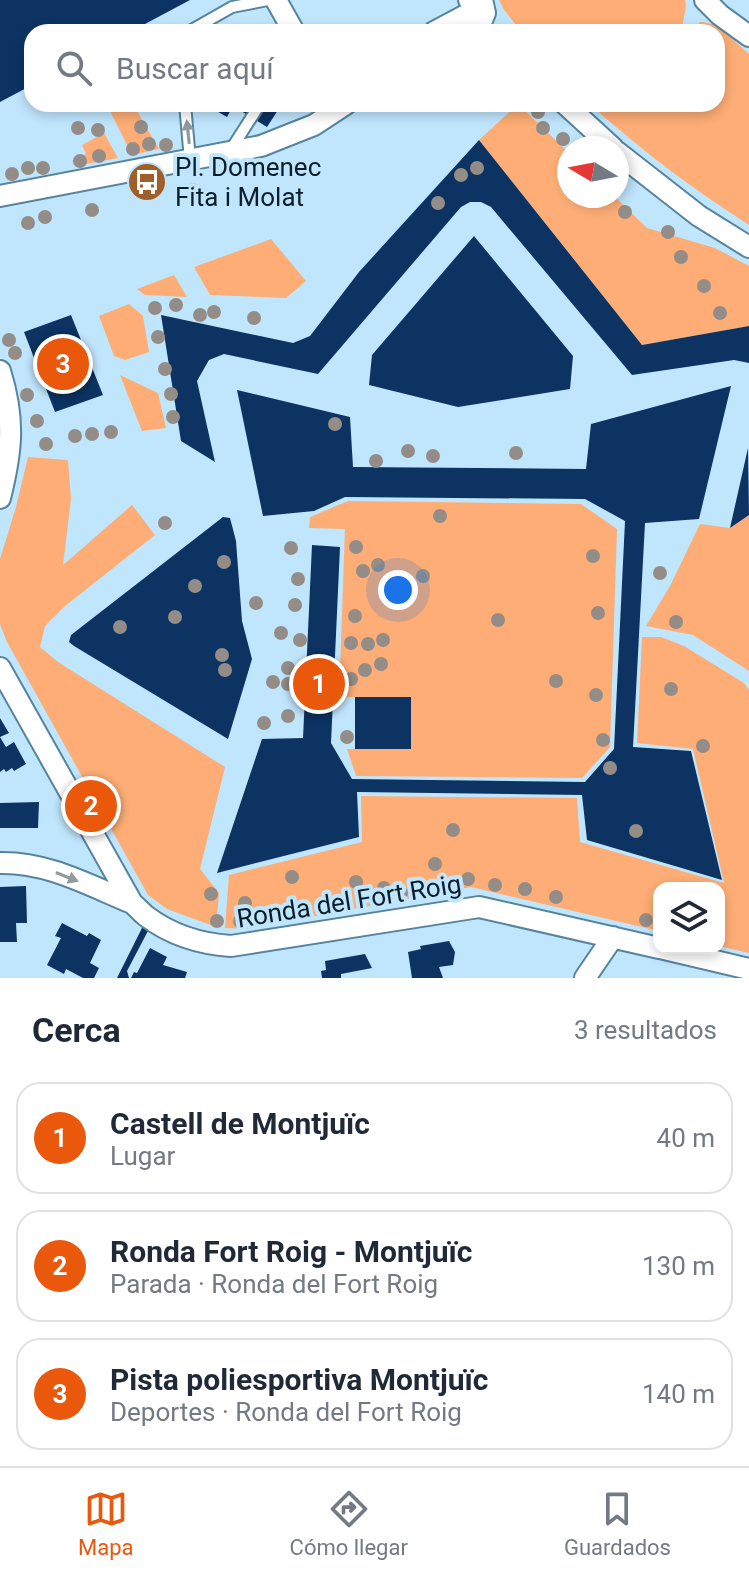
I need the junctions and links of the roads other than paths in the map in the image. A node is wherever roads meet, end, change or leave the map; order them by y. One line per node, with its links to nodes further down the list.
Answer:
1 (268, 0): 5 (lane)
2 (276, 0): 6 (street)
3 (705, 0): 8 (street)
4 (475, 14): 7 (street)
5 (202, 24)
6 (290, 24)
7 (452, 24)
8 (749, 36)
9 (186, 112): 15 (lane, one-way to 9)
10 (255, 112): 14 (lane)
11 (332, 112): 14 (street)
12 (574, 112): 13 (street)
13 (600, 136)
14 (229, 153): 15 (street)
15 (190, 160): 17 (street)
16 (629, 161): 18 (street)
17 (0, 196)
18 (749, 247)
19 (0, 371): 20 (street)
20 (1, 493)
21 (0, 668): 23 (street, Ronda del Fort Roig)
22 (0, 863): 23 (street, one-way to 23)
23 (132, 903): 24 (street, Ronda del Fort Roig)
24 (613, 937): 25 (street, Ronda del Fort Roig); 28 (street)
25 (653, 947)
26 (685, 954): 27 (street, Ronda del Fort Roig)
27 (749, 969)
28 (585, 978)

